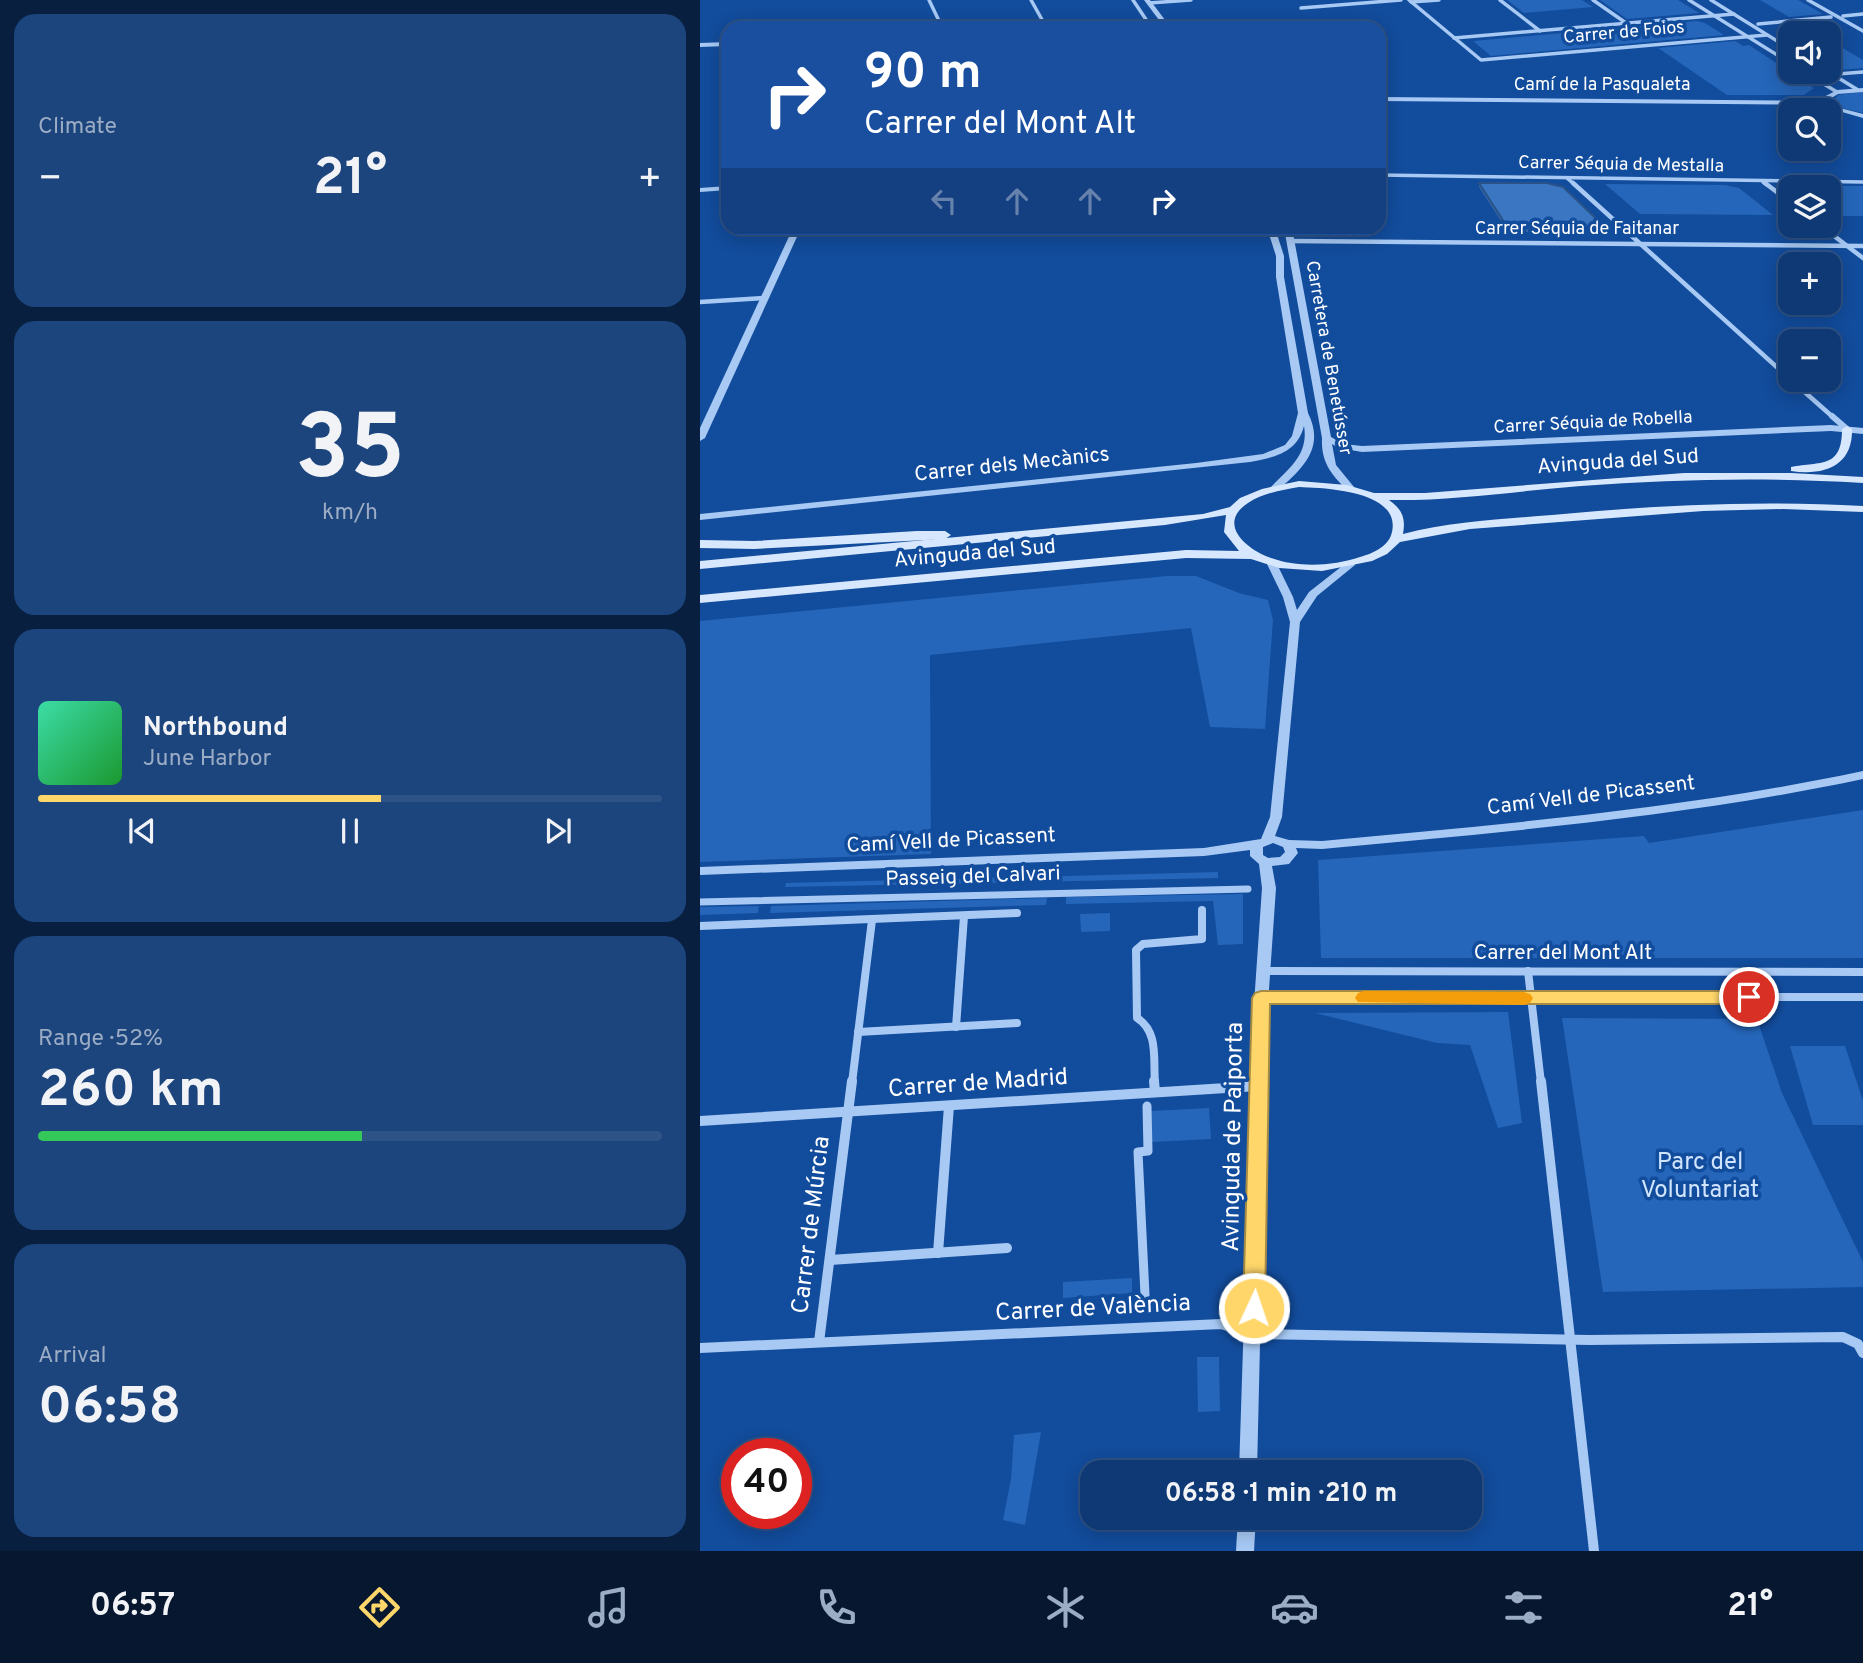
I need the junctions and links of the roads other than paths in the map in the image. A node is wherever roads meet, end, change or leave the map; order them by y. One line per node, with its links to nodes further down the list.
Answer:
1 (929, 0): 22 (street)
2 (1031, 0): 23 (street)
3 (1133, 0): 24 (street)
4 (1191, 0): 14 (street)
5 (1323, 0): 15 (street)
6 (1401, 0): 15 (street)
7 (1439, 0): 13 (street)
8 (1500, 0): 28 (street)
9 (1593, 0): 26 (street)
10 (1689, 0): 19 (street)
11 (1711, 0): 17 (street)
12 (1808, 0): 29 (street)
13 (1410, 1): 32 (street)
14 (1148, 2): 25 (street)
15 (1329, 6): 16 (street)
16 (1301, 8)
17 (1734, 14): 19 (street); 30 (street)
18 (1863, 14): 20 (street)
19 (1715, 16): 26 (street); 31 (street)
20 (1843, 16)
21 (1832, 17): 27 (street)
22 (941, 21)
23 (1042, 21)
24 (1146, 21)
25 (1163, 21)
26 (1626, 23): 28 (street)
27 (1758, 24)
28 (1540, 31): 32 (street)
29 (1863, 31)
30 (1767, 35): 31 (street, Carrer de Foios); 33 (street)
31 (1748, 36): 32 (street, Carrer de Foios); 36 (street)
32 (1454, 38)
33 (1778, 42)
34 (721, 44): 35 (street)
35 (700, 45)
36 (1778, 55)
37 (1863, 72): 38 (street)
38 (1841, 73)
39 (1841, 79): 41 (street)
40 (1824, 84): 42 (street)
41 (1860, 90): 42 (street)
42 (1837, 92): 43 (street)
43 (1828, 98)
44 (1386, 99): 45 (street, Camí de la Pasqualeta)
45 (1778, 103)
46 (1841, 111): 47 (street, Camí de la Pasqualeta)
47 (1863, 116)
48 (1386, 175): 49 (street, Carrer Séquia de Mestalla)
49 (1566, 178): 50 (street, Carrer Séquia de Mestalla); 60 (street)
50 (1762, 181): 51 (street, Carrer Séquia de Mestalla); 54 (street)
51 (1863, 182)
52 (721, 188): 53 (street)
53 (700, 190)
54 (1778, 193)
55 (794, 235): 64 (street)
56 (1273, 235): 68 (street, Carretera de Benetússer)
57 (1290, 235): 59 (street, Carretera de Benetússer)
58 (1837, 238): 61 (street)
59 (1291, 241): 60 (street, Carrer Séquia de Faitanar); 72 (street, Carretera de Benetússer)
60 (1640, 244): 61 (street, Carrer Séquia de Faitanar); 66 (street)
61 (1847, 246): 62 (street, Carrer Séquia de Faitanar); 63 (street)
62 (1863, 246)
63 (1863, 258)
64 (764, 298): 65 (street); 71 (street)
65 (700, 302)
66 (1778, 367)
67 (1806, 392): 69 (street)
68 (1303, 413): 76 (street, Carretera de Benetússer); 80 (street, Carrer dels Mecànics)
69 (1847, 429): 70 (street, Carrer Séquia de Robella); 72 (street, Carrer Séquia de Robella); 73 (main road)
70 (1863, 431)
71 (700, 438)
72 (1327, 438): 75 (street, Carretera de Benetússer)
73 (1709, 475): 74 (main road, Avinguda del Sud); 77 (main road, Avinguda del Sud)
74 (1863, 480)
75 (1349, 487): 76 (main road, Avinguda del Sud); 77 (main road, Avinguda del Sud)
76 (1275, 488): 78 (main road, Avinguda del Sud)
77 (1375, 496): 82 (main road)
78 (1235, 509): 81 (main road, Avinguda del Sud); 84 (main road)
79 (1863, 509): 82 (main road)
80 (700, 517)
81 (1006, 537): 83 (main road); 86 (main road, Avinguda del Sud)
82 (1396, 539): 87 (main road)
83 (700, 544)
84 (1253, 555): 85 (main road); 88 (main road, Avinguda del Sud)
85 (1271, 562): 87 (main road); 89 (street)
86 (700, 565)
87 (1350, 565): 89 (street)
88 (700, 599)
89 (1295, 622): 91 (street)
90 (1863, 775): 93 (street, Camí Vell de Picassent)
91 (1276, 817): 92 (street); 93 (street)
92 (1261, 850): 93 (street); 93 (street); 94 (street, Camí Vell de Picassent); 95 (street, Avinguda de Paiporta)
93 (1287, 850): 95 (street, Avinguda de Paiporta)
94 (700, 871)
95 (1269, 888): 103 (street, Avinguda de Paiporta)
96 (1248, 889): 97 (street, Passeig del Calvari)
97 (700, 902)
98 (1202, 910): 113 (street)
99 (1017, 913): 100 (street, Passeig del Calvari)
100 (964, 916): 101 (street, Passeig del Calvari); 110 (street)
101 (872, 920): 102 (street, Passeig del Calvari); 111 (street, Carrer de Múrcia)
102 (700, 926)
103 (1262, 971): 104 (street, Carrer del Mont Alt); 106 (street, Avinguda de Paiporta)
104 (1528, 971): 105 (street, Carrer del Mont Alt); 108 (street)
105 (1863, 972)
106 (1261, 998): 108 (street); 112 (street, Avinguda de Paiporta)
107 (1863, 998): 108 (street)
108 (1531, 999): 123 (street)
109 (1017, 1023): 110 (street)
110 (956, 1027): 111 (street)
111 (858, 1032): 116 (street, Carrer de Múrcia)
112 (1259, 1086): 113 (street, Carrer de Madrid); 122 (street, Avinguda de Paiporta)
113 (1155, 1093): 114 (street, Carrer de Madrid)
114 (948, 1106): 116 (street, Carrer de Madrid); 119 (street)
115 (1147, 1107): 121 (street)
116 (846, 1112): 117 (street, Carrer de Madrid); 120 (street, Carrer de Múrcia)
117 (700, 1121)
118 (1007, 1248): 119 (street)
119 (938, 1253): 120 (street)
120 (830, 1260): 124 (street, Carrer de Múrcia)
121 (1145, 1295)
122 (1253, 1334): 123 (street, Carrer de València); 124 (street, Carrer de València); 127 (street, Avinguda de Paiporta)
123 (1571, 1339): 126 (street, Carrer de València); 130 (street)
124 (819, 1342): 125 (street, Carrer de València)
125 (700, 1348)
126 (1863, 1353)
127 (1248, 1460)
128 (1246, 1530): 129 (street)
129 (1245, 1551)
130 (1594, 1551)

